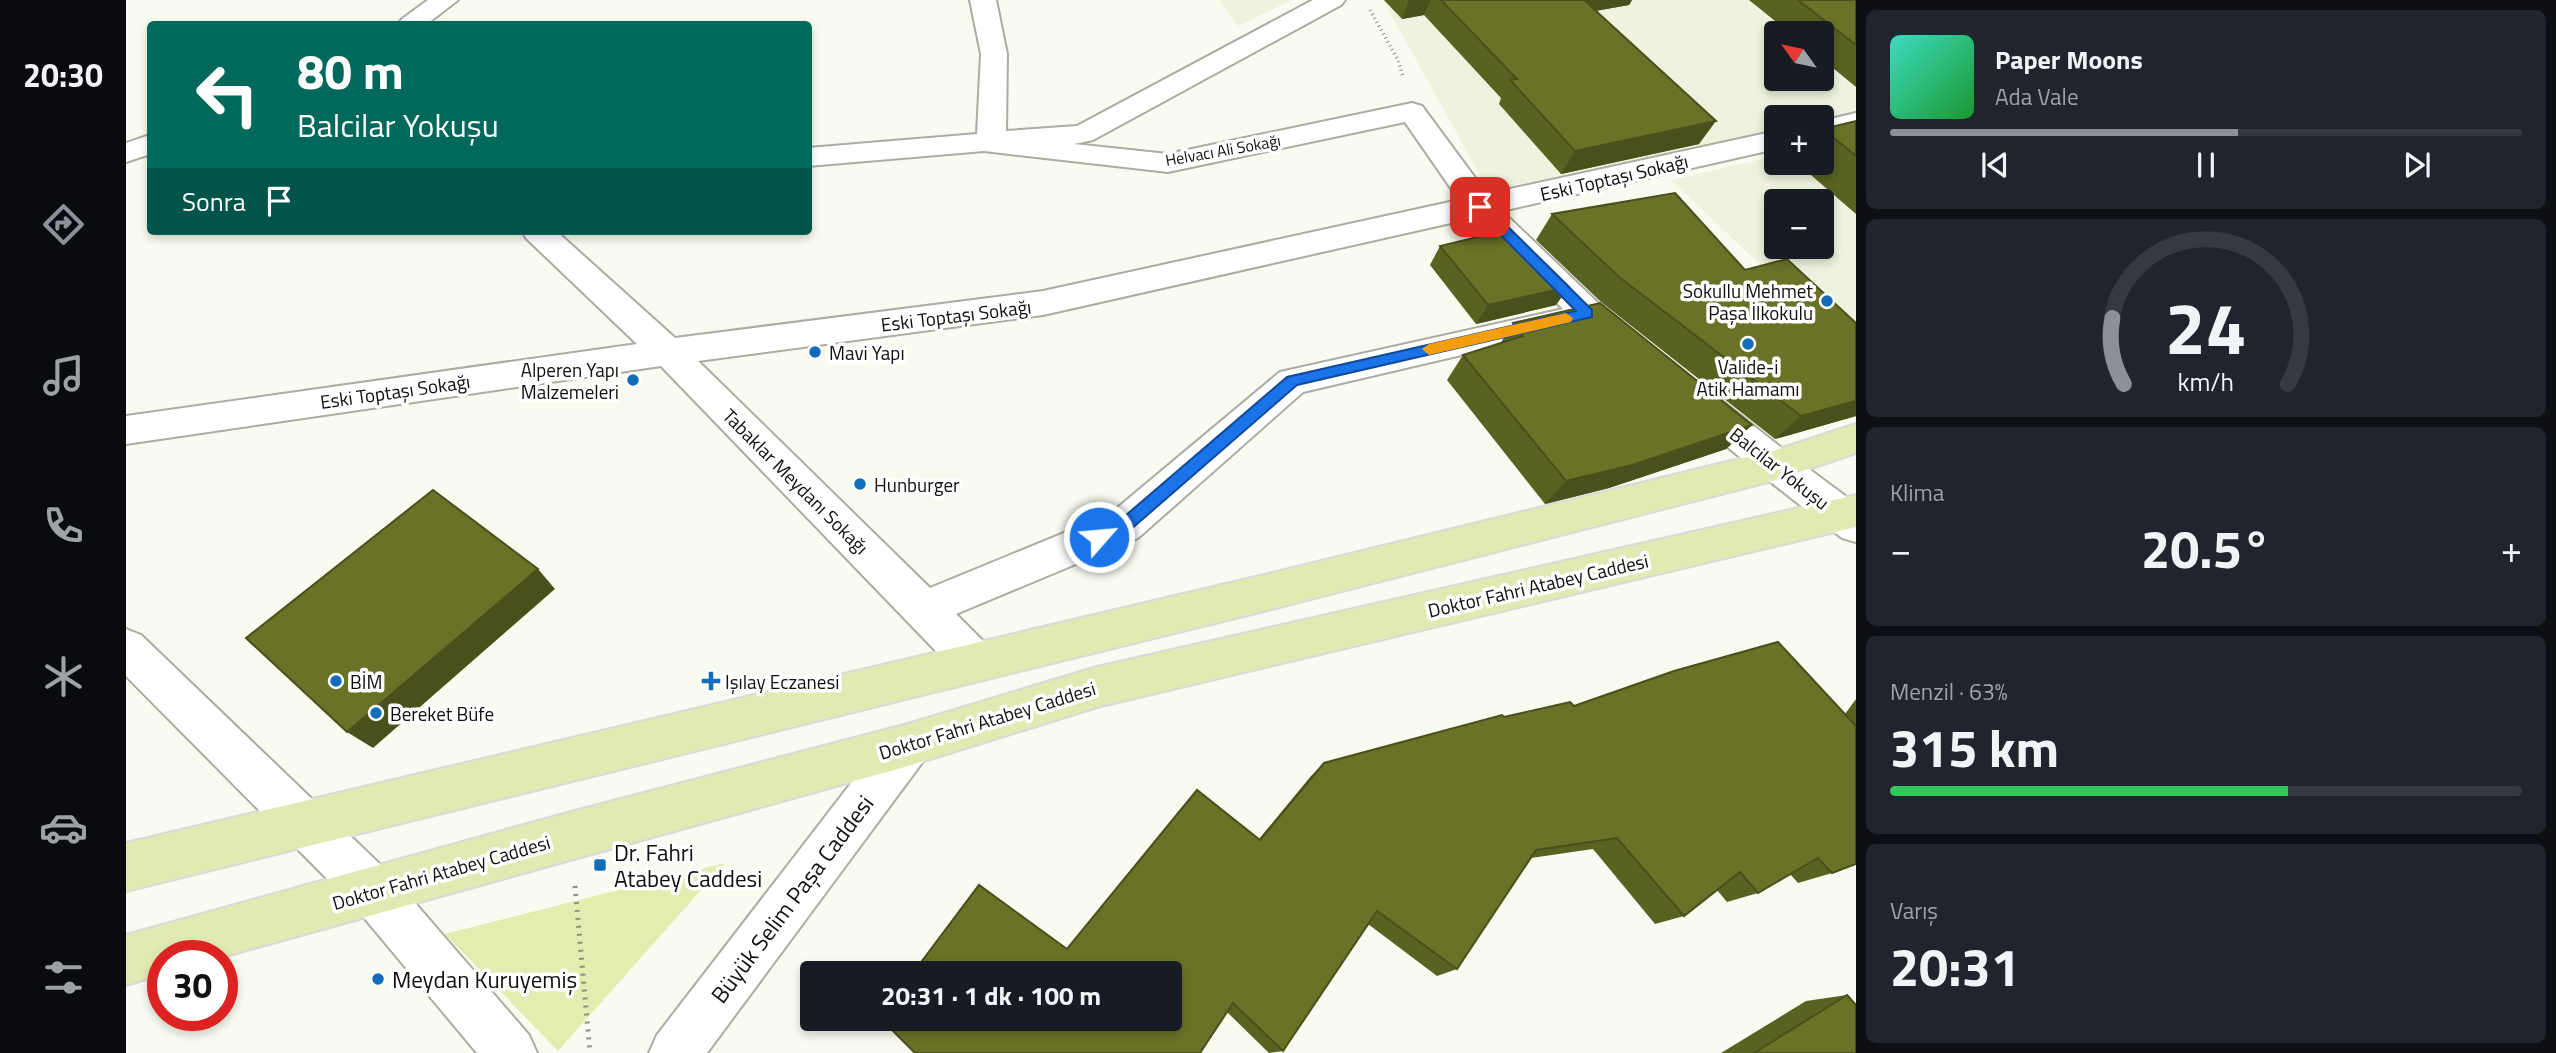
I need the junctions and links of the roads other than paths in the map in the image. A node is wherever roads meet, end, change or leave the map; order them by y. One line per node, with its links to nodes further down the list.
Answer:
1 (984, 0): 10 (street)
2 (1332, 0): 10 (street)
3 (455, 4): 4 (street); 5 (street)
4 (418, 21)
5 (444, 21)
6 (1412, 112): 10 (street, Helvacı Ali Sokağı); 16 (street, Balcilar Yokuşu)
7 (1856, 122): 8 (street)
8 (1834, 127)
9 (1764, 143): 16 (street, Eski Toptaşı Sokağı)
10 (991, 144): 13 (street)
11 (147, 145): 12 (street)
12 (126, 153)
13 (812, 157)
14 (147, 167): 15 (street)
15 (126, 174)
16 (1480, 207): 18 (street, Balcilar Yokuşu); 19 (street, Eski Toptaşı Sokağı)
17 (541, 235): 19 (street, Tabaklar Meydanı Sokağı)
18 (1587, 313): 22 (street, Balcilar Yokuşu); 24 (street)
19 (668, 352): 20 (street, Eski Toptaşı Sokağı); 24 (street, Tabaklar Meydanı Sokağı)
20 (126, 430)
21 (1856, 438): 22 (main road)
22 (1776, 465): 23 (street, Balcilar Yokuşu); 26 (main road)
23 (1851, 517): 27 (main road, Doktor Fahri Atabey Caddesi)
24 (924, 610): 26 (street, Tabaklar Meydanı Sokağı)
25 (126, 648): 28 (street)
26 (974, 661): 28 (main road)
27 (908, 745): 30 (main road, Doktor Fahri Atabey Caddesi); 33 (street, Büyük Selim Paşa Caddesi)
28 (307, 824): 29 (main road); 30 (street)
29 (126, 867)
30 (373, 891): 31 (main road, Doktor Fahri Atabey Caddesi); 32 (street)
31 (126, 960)
32 (511, 1053)
33 (675, 1053)

